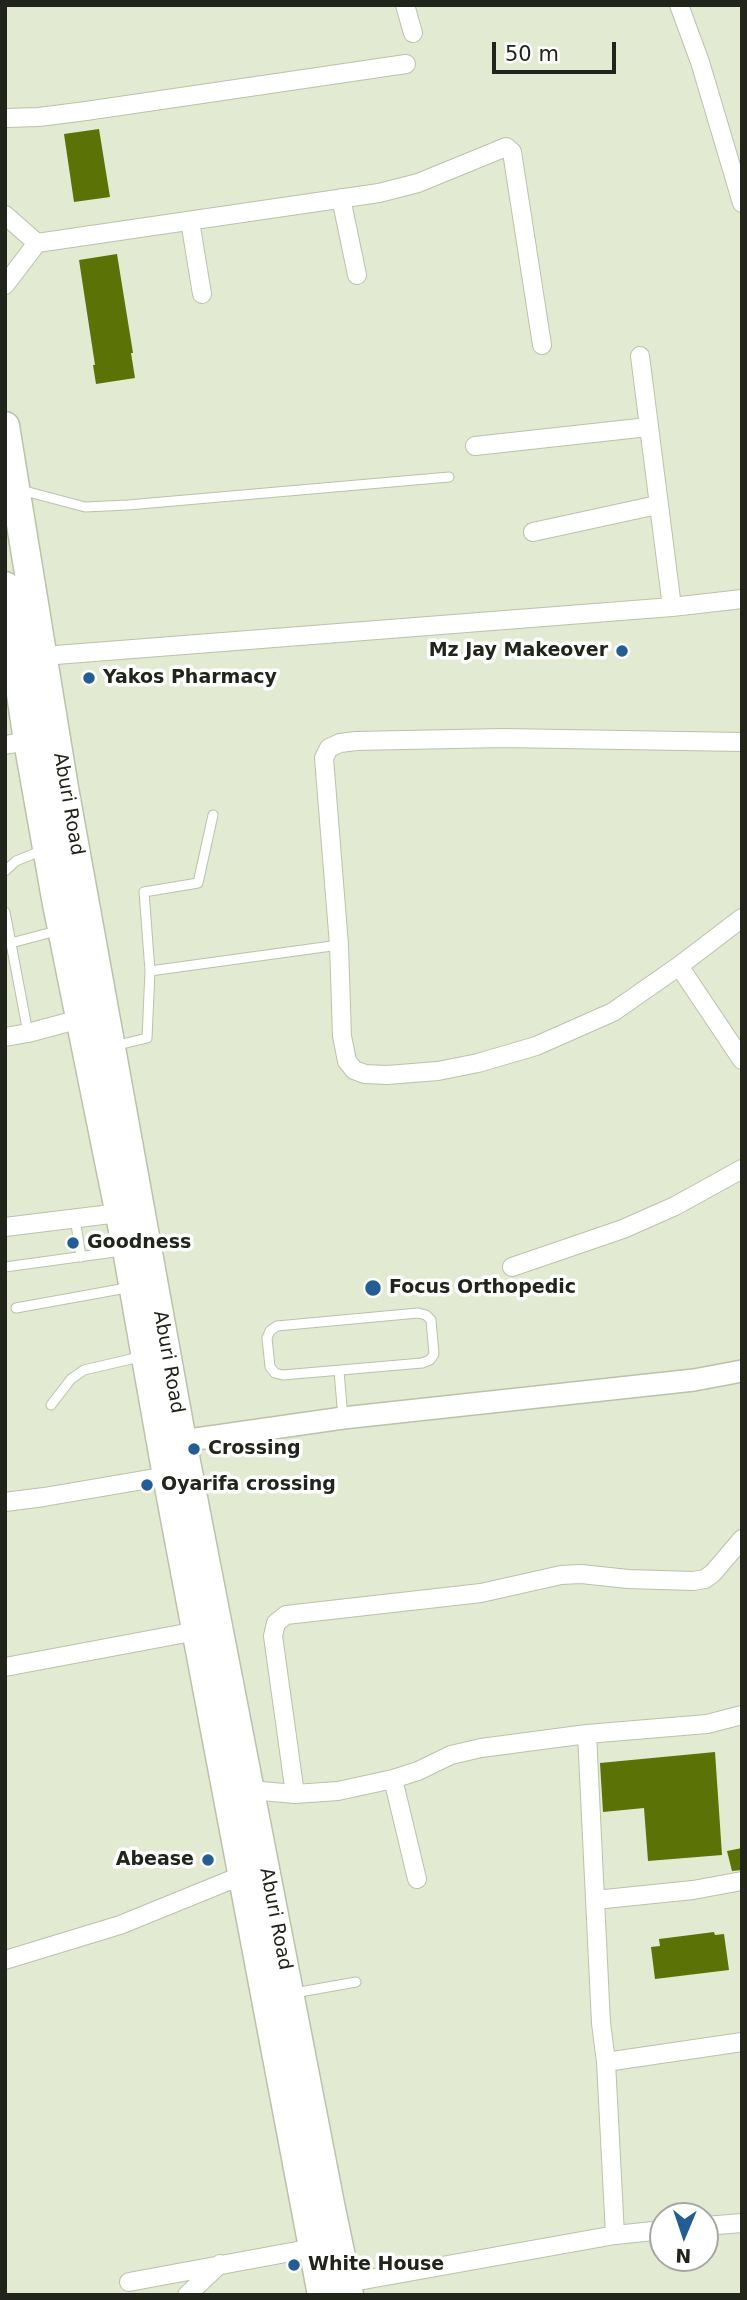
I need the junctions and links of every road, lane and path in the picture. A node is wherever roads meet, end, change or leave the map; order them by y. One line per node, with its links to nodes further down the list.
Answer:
1 (405, 5): 3 (street)
2 (679, 5): 7 (street)
3 (412, 33)
4 (406, 64): 5 (street)
5 (5, 118)
6 (341, 198): 9 (street); 11 (street); 14 (street)
7 (742, 204)
8 (5, 215): 10 (street)
9 (190, 221): 10 (street); 13 (street)
10 (37, 243): 12 (street)
11 (357, 275)
12 (5, 285)
13 (202, 294)
14 (542, 345)
15 (640, 356): 17 (street)
16 (5, 426): 20 (highway, Aburi Road)
17 (648, 427): 18 (street); 21 (street)
18 (475, 446)
19 (449, 477): 20 (lane)
20 (16, 488): 26 (highway, Aburi Road)
21 (657, 505): 22 (street); 25 (street)
22 (533, 532)
23 (5, 586): 28 (highway, Aburi Road)
24 (742, 599): 25 (street)
25 (671, 607): 26 (street)
26 (43, 656): 42 (highway, Aburi Road)
27 (742, 742): 36 (street)
28 (17, 743): 30 (highway, Aburi Road)
29 (213, 815): 38 (lane)
30 (48, 848): 31 (lane); 34 (highway, Aburi Road)
31 (5, 871)
32 (5, 912): 35 (lane)
33 (742, 918): 37 (street)
34 (62, 930): 35 (lane); 39 (highway, Aburi Road)
35 (11, 943): 40 (lane)
36 (339, 946): 37 (street); 38 (lane)
37 (679, 966): 43 (street)
38 (150, 971): 42 (lane)
39 (80, 1019): 40 (street); 42 (highway, Aburi Road)
40 (28, 1033): 41 (street)
41 (5, 1037)
42 (99, 1050): 45 (highway, Aburi Road); 59 (highway, Aburi Road)
43 (742, 1060)
44 (742, 1169): 51 (street)
45 (120, 1213): 46 (street); 48 (highway, Aburi Road)
46 (75, 1219): 47 (street); 49 (lane)
47 (5, 1227)
48 (127, 1250): 49 (lane); 52 (highway, Aburi Road)
49 (80, 1257): 50 (lane)
50 (5, 1267)
51 (512, 1267)
52 (133, 1287): 53 (lane); 54 (highway, Aburi Road)
53 (16, 1308)
54 (146, 1356): 57 (lane); 60 (highway, Aburi Road)
55 (339, 1371): 55 (lane); 58 (lane)
56 (742, 1371): 58 (street)
57 (51, 1405)
58 (343, 1418): 59 (street)
59 (183, 1441): 68 (highway, Aburi Road)
60 (167, 1476): 61 (street); 63 (highway, Aburi Road)
61 (5, 1502)
62 (742, 1539): 69 (street)
63 (197, 1631): 64 (street); 70 (highway, Aburi Road)
64 (5, 1667)
65 (742, 1715): 66 (street)
66 (587, 1734): 67 (street); 73 (street)
67 (393, 1779): 69 (street); 71 (street)
68 (250, 1790): 69 (street); 76 (highway, Aburi Road)
69 (296, 1794)
70 (243, 1875): 74 (street); 83 (highway, Aburi Road)
71 (417, 1879)
72 (742, 1881): 73 (street)
73 (594, 1900): 78 (street)
74 (5, 1960)
75 (356, 1982): 76 (lane)
76 (289, 1994): 86 (highway, Aburi Road)
77 (742, 2042): 78 (street)
78 (606, 2062): 82 (street)
79 (742, 2222): 80 (street)
80 (719, 2224)
81 (649, 2231): 82 (street)
82 (615, 2235): 86 (street)
83 (313, 2248): 84 (street); 86 (highway, Aburi Road)
84 (220, 2264): 85 (street); 87 (street)
85 (129, 2282)
86 (339, 2291)
87 (187, 2295)

